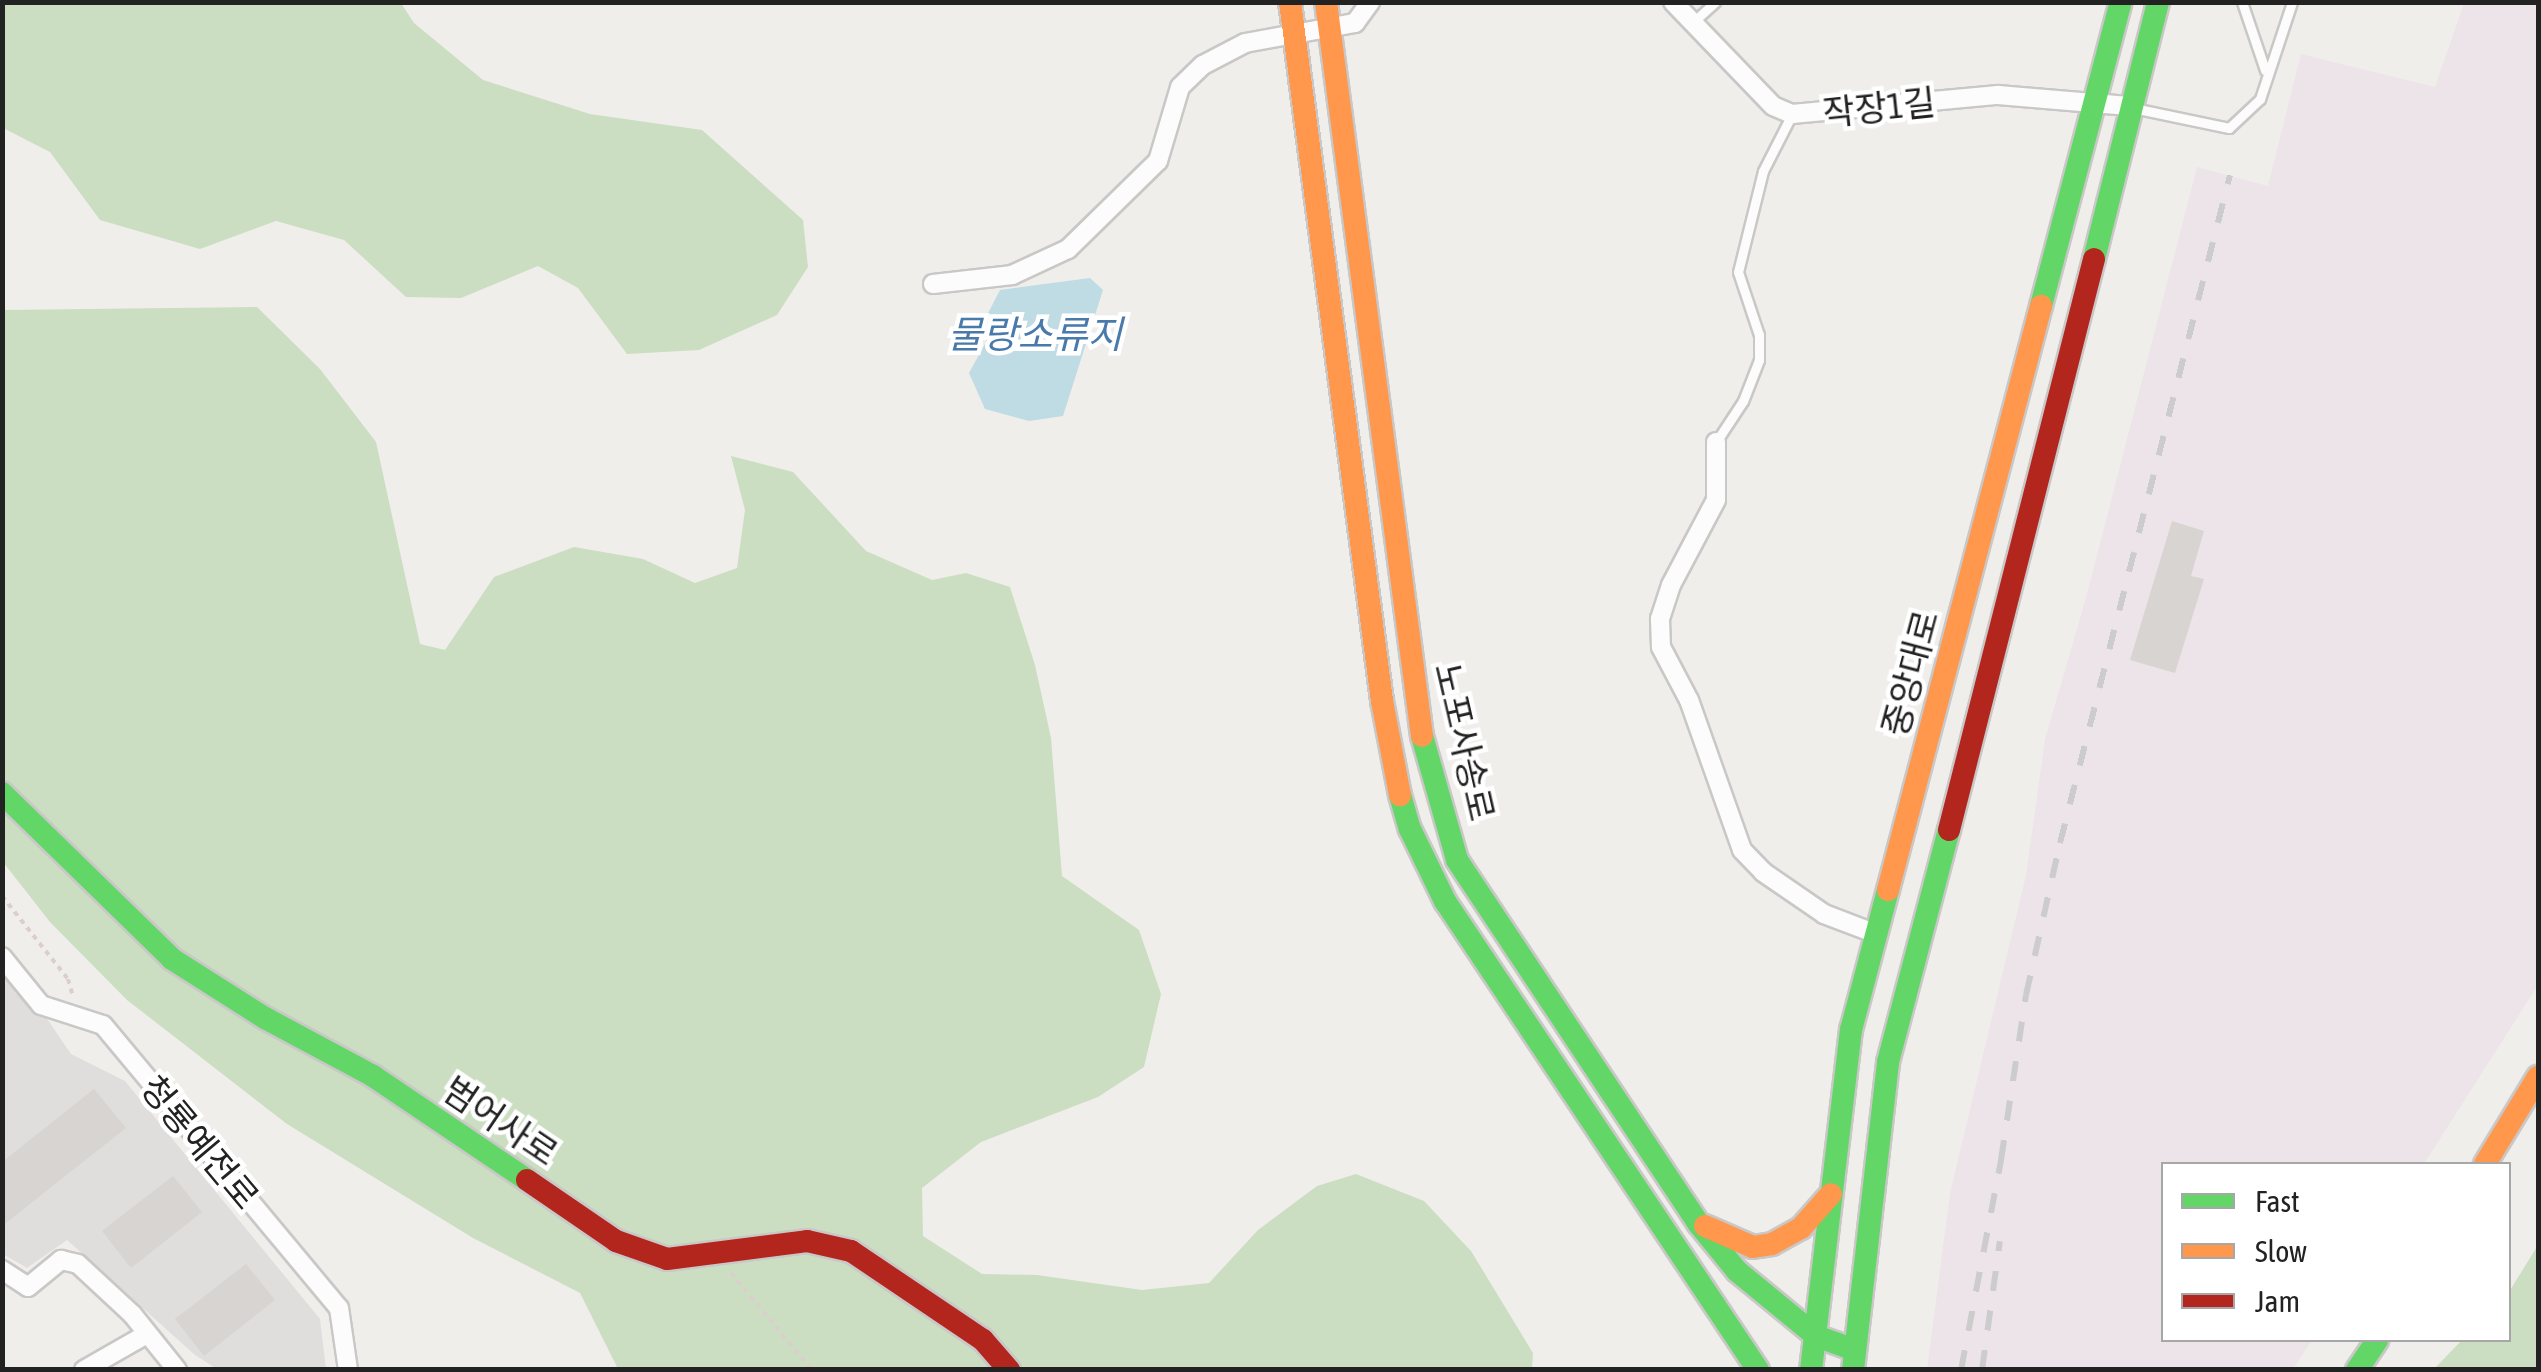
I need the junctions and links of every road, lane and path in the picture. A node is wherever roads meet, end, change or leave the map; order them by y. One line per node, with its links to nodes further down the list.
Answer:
1 (1290, 2): 12 (main road, 노포사송로)
2 (1326, 2): 11 (main road, 노포사송로)
3 (1370, 2): 11 (street)
4 (1673, 2): 10 (street, 작장1길)
5 (1715, 2): 10 (lane)
6 (2120, 2): 14 (main road, 중앙대로)
7 (2158, 2): 15 (main road)
8 (2242, 2): 13 (lane)
9 (2292, 2): 13 (lane)
10 (1692, 22): 16 (street, 작장1길)
11 (1330, 29): 12 (street); 27 (main road, 노포사송로)
12 (1293, 35): 17 (street); 39 (main road, 노포사송로)
13 (2260, 99): 15 (lane)
14 (2094, 102): 15 (street, 작장1길); 16 (street, 작장1길); 21 (main road, 중앙대로)
15 (2129, 106): 33 (main road)
16 (1792, 114): 18 (lane)
17 (933, 284)
18 (1716, 442): 21 (street)
19 (2, 794): 28 (main road, 범어사로)
20 (2, 896): 23 (path)
21 (1874, 933): 26 (main road, 중앙대로)
22 (2, 957): 23 (street, 청룡예전로)
23 (78, 1016): 36 (street, 청룡예전로)
24 (2538, 1077): 25 (main road)
25 (2486, 1162)
26 (1830, 1194): 27 (main road); 31 (main road, 중앙대로)
27 (1698, 1223): 31 (main road, 노포사송로)
28 (714, 1253): 37 (path); 38 (main road, 범어사로)
29 (2, 1270): 30 (street)
30 (145, 1335): 34 (street); 35 (street)
31 (1816, 1336): 33 (main road, 노포사송로); 40 (main road, 중앙대로)
32 (2376, 1342): 41 (main road)
33 (1854, 1360)
34 (84, 1370)
35 (176, 1370)
36 (348, 1370)
37 (812, 1370)
38 (1009, 1370)
39 (1758, 1370)
40 (1811, 1370)
41 (2357, 1370)

